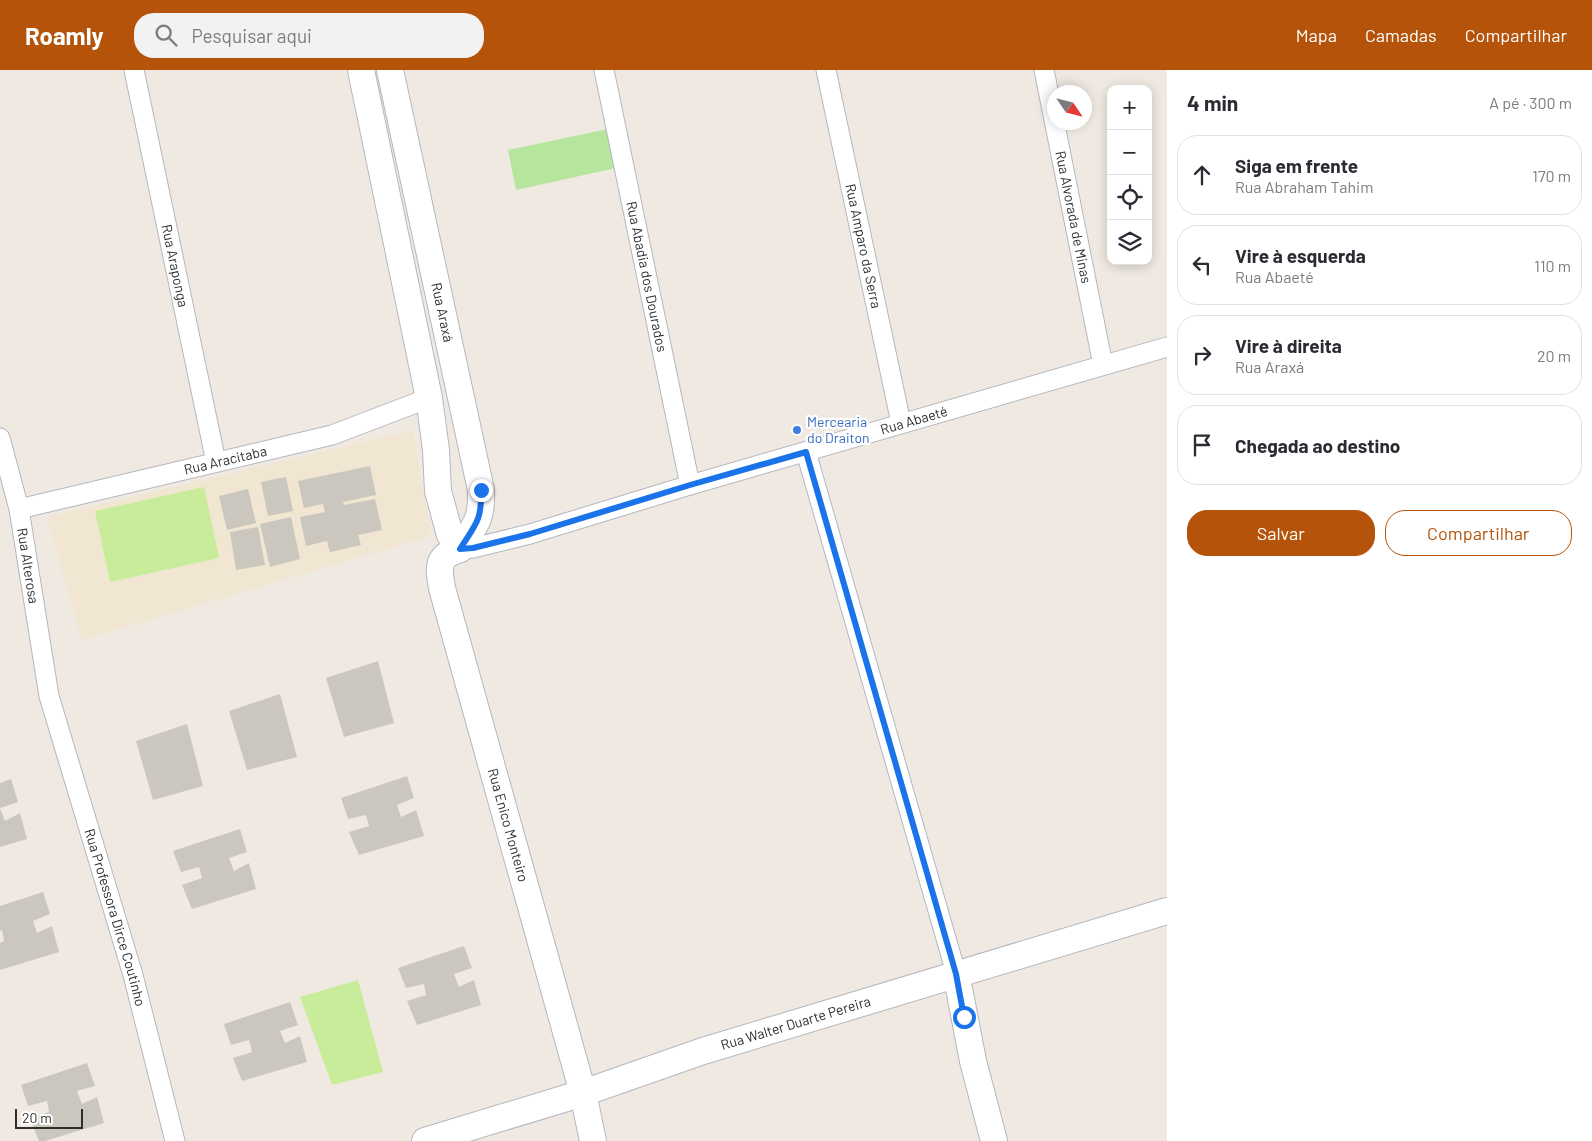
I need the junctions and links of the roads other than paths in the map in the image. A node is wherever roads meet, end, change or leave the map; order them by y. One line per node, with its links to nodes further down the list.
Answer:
1 (134, 70): 15 (street, Rua Araponga)
2 (361, 70): 9 (main road)
3 (390, 70): 12 (main road, Rua Araxá)
4 (604, 70): 16 (street, Rua Abadia dos Dourados)
5 (826, 70): 10 (street, Rua Amparo da Serra)
6 (1044, 70): 8 (street, Rua Alvorada de Minas)
7 (1167, 347): 8 (street, Rua Abaeté)
8 (1103, 365): 10 (street, Rua Abaeté)
9 (429, 398): 13 (main road); 15 (street, Rua Aracitaba)
10 (901, 423): 14 (street, Rua Abaeté)
11 (0, 438): 17 (street, Rua Alterosa)
12 (471, 443): 13 (main road); 18 (main road, Rua Araxá)
13 (436, 450): 18 (main road)
14 (806, 452): 16 (street, Rua Abaeté); 21 (street)
15 (216, 462): 17 (street, Rua Aracitaba)
16 (690, 485): 18 (street, Rua Abaeté)
17 (19, 509): 19 (street, Rua Alterosa)
18 (460, 549): 22 (main road, Rua Enico Monteiro)
19 (49, 696): 23 (street, Rua Professora Dirce Coutinho)
20 (1167, 910): 21 (main road, Rua Walter Duarte Pereira)
21 (956, 974): 22 (main road, Rua Walter Duarte Pereira); 26 (main road)
22 (582, 1093): 24 (main road, Rua Walter Duarte Pereira); 25 (main road, Rua Enico Monteiro)
23 (175, 1141)
24 (425, 1141)
25 (593, 1141)
26 (994, 1141)

